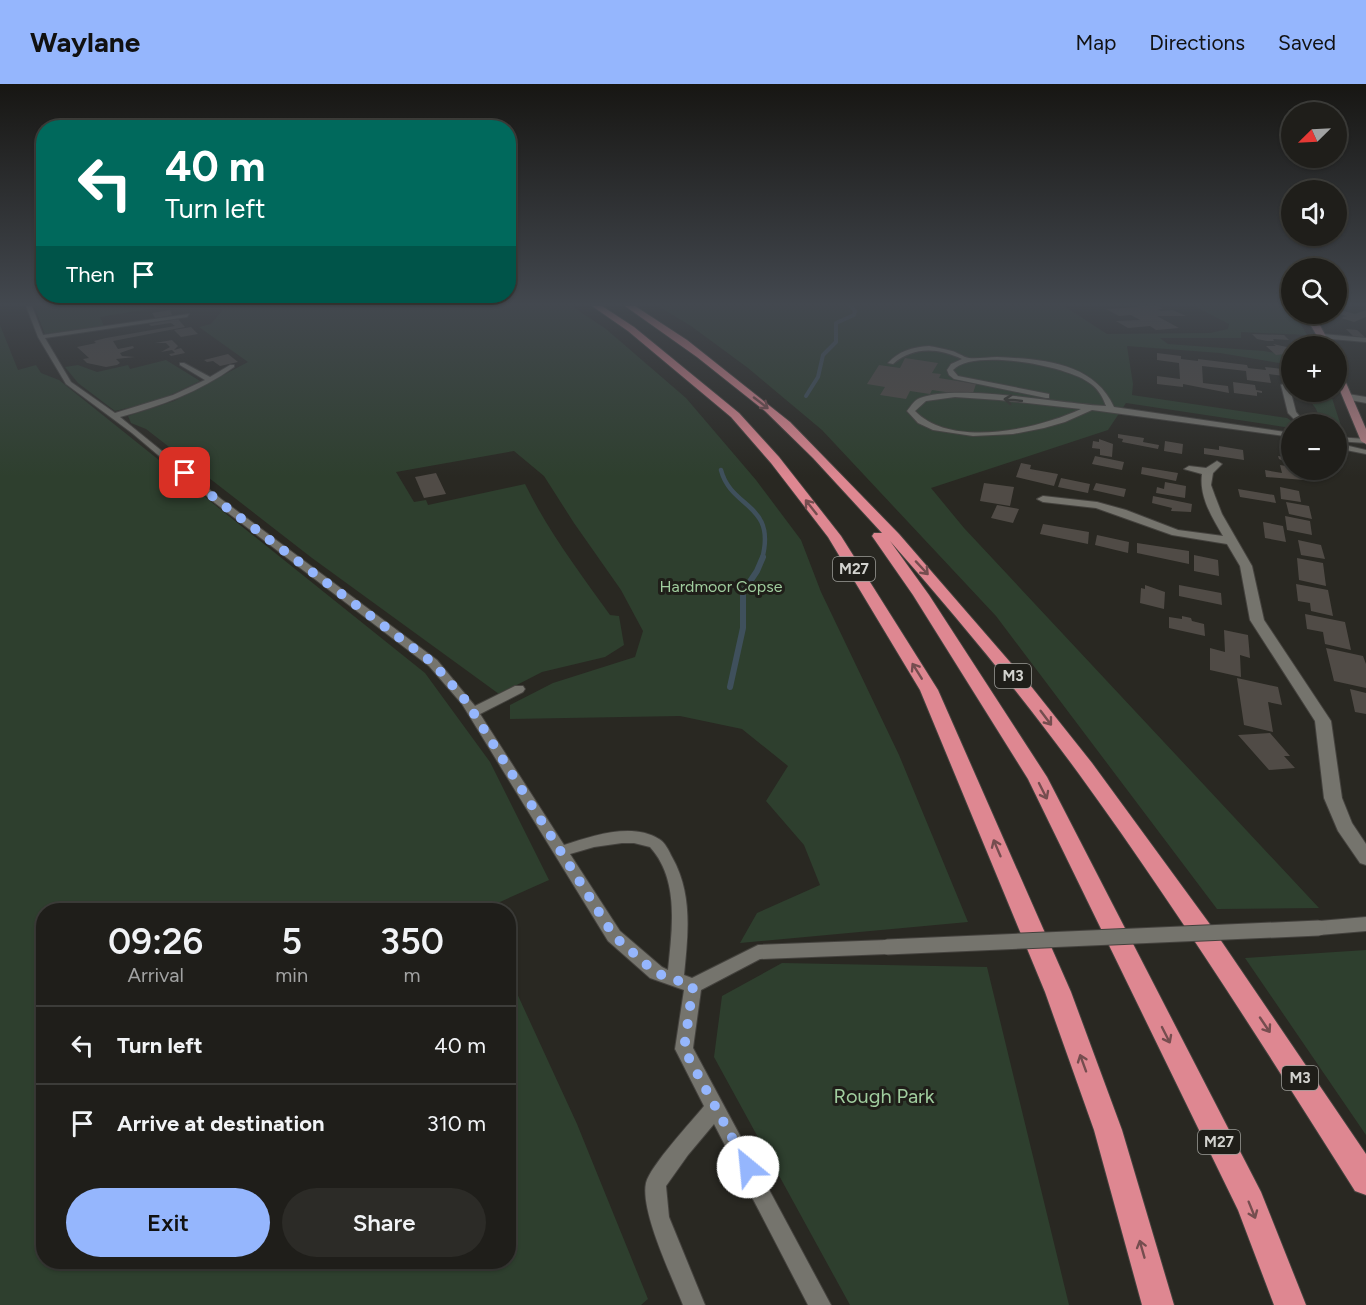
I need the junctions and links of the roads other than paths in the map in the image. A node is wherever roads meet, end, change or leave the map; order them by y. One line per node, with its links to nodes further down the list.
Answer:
1 (56, 363): 13 (lane)
2 (672, 363): 36 (highway, M27, one-way to 2)
3 (709, 363): 20 (highway, M27, one-way to 20)
4 (961, 363): 11 (lane)
5 (1040, 363): 12 (lane)
6 (182, 364): 8 (lane)
7 (232, 366): 8 (lane)
8 (210, 380): 13 (lane)
9 (1348, 396): 10 (street); 16 (main road)
10 (1366, 400)
11 (1092, 407): 11 (lane, one-way to 11); 12 (lane)
12 (1111, 409): 14 (lane)
13 (114, 416): 26 (lane)
14 (1281, 433)
15 (1347, 440): 16 (lane)
16 (1366, 441)
17 (1347, 448): 18 (lane)
18 (1366, 452)
19 (1189, 469): 24 (street)
20 (839, 478): 33 (highway, M3, one-way to 33); 37 (highway, M27, one-way to 37)
21 (1043, 499): 22 (street)
22 (1070, 501): 23 (street); 24 (street)
23 (1071, 515)
24 (1232, 541): 28 (street)
25 (519, 689): 26 (lane)
26 (474, 712): 27 (lane)
27 (561, 852): 30 (lane); 30 (lane)
28 (1366, 858)
29 (1366, 924): 31 (lane, bridge)
30 (675, 980): 31 (lane)
31 (693, 986): 32 (lane)
32 (716, 1107): 34 (lane); 35 (lane)
33 (1366, 1180)
34 (694, 1305)
35 (820, 1305)
36 (1158, 1305)
37 (1290, 1305)

